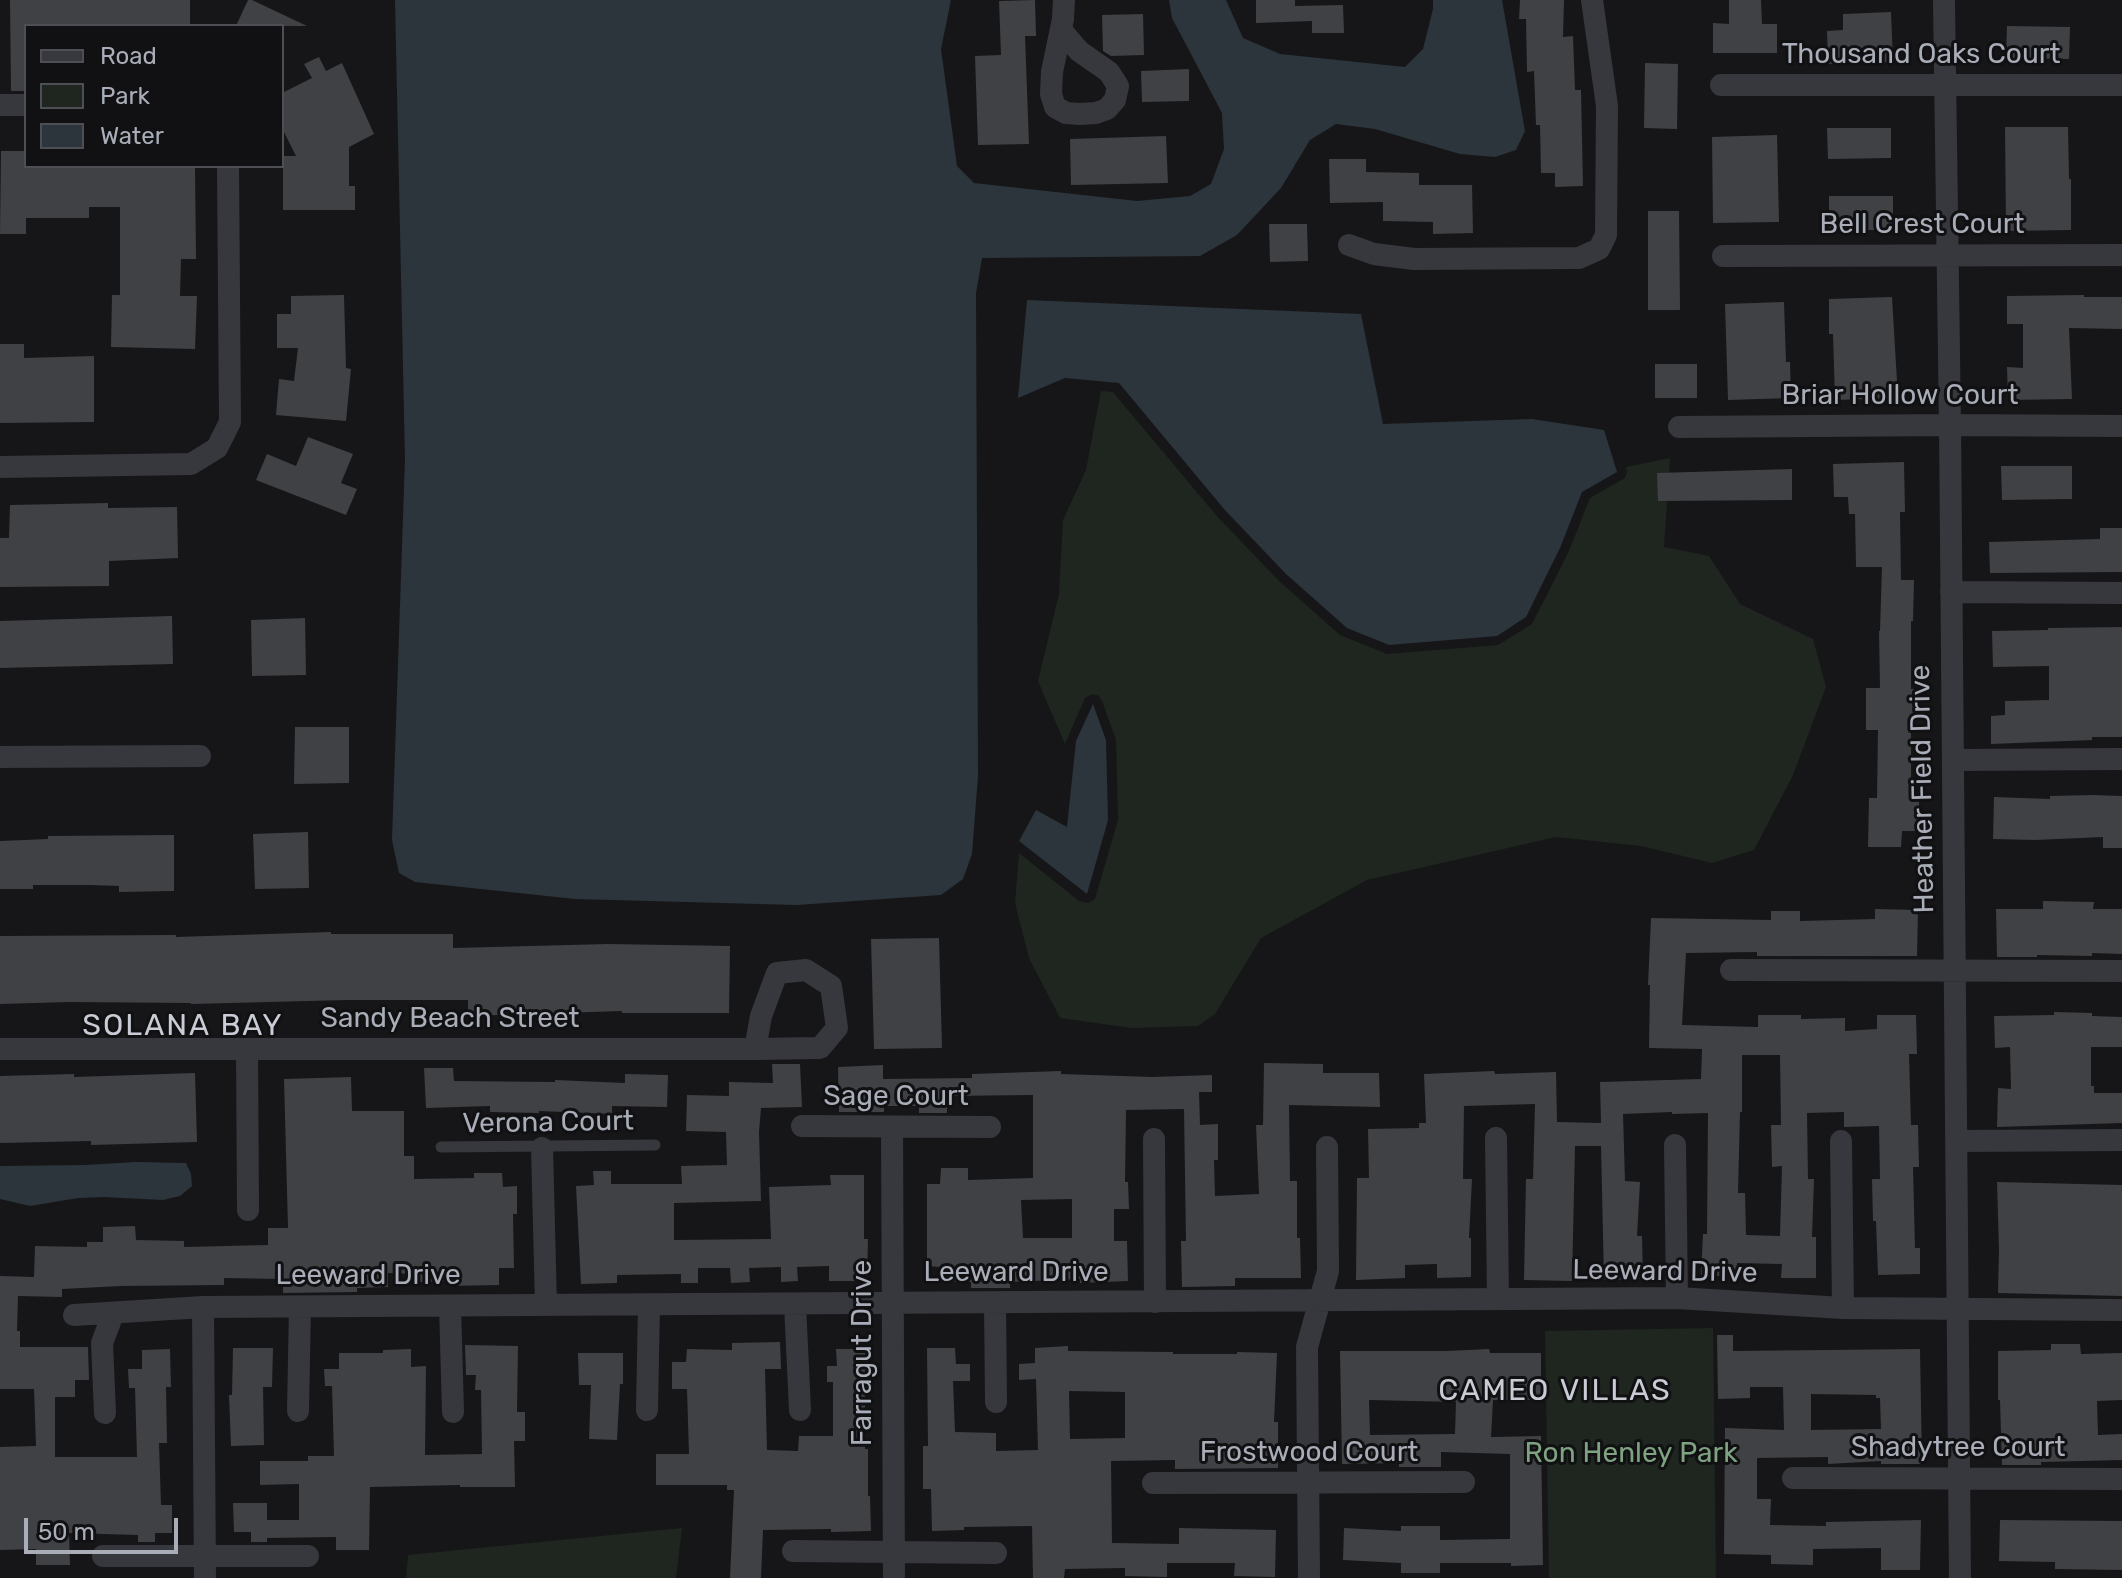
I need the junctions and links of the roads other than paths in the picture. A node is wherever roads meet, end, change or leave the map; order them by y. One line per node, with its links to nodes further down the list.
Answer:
1 (1064, 0): 4 (street)
2 (1592, 0): 11 (street)
3 (1944, 0): 5 (street, Heather Field Drive)
4 (1061, 30)
5 (1945, 84): 6 (street, Thousand Oaks Court); 7 (street, Thousand Oaks Court); 12 (street, Heather Field Drive)
6 (1721, 85)
7 (2122, 85)
8 (0, 105): 9 (street)
9 (24, 105)
10 (228, 168): 18 (street)
11 (1349, 245)
12 (1948, 255): 13 (street, Bell Crest Court); 14 (street, Bell Crest Court); 15 (street, Heather Field Drive)
13 (2122, 255)
14 (1723, 256)
15 (1950, 425): 16 (street, Briar Hollow Court); 17 (street, Briar Hollow Court); 19 (street, Heather Field Drive)
16 (2122, 426)
17 (1679, 427)
18 (0, 467)
19 (1951, 592): 20 (street); 24 (street, Heather Field Drive)
20 (2122, 593)
21 (200, 756): 22 (street)
22 (0, 757)
23 (2122, 759): 24 (street)
24 (1953, 760): 26 (street, Heather Field Drive)
25 (1731, 970): 26 (street)
26 (1955, 971): 27 (street); 38 (street, Heather Field Drive)
27 (2122, 971)
28 (0, 1049): 29 (street, Sandy Beach Street)
29 (247, 1049): 30 (street, Sandy Beach Street); 44 (street)
30 (755, 1049)
31 (802, 1126): 32 (street, Sage Court)
32 (892, 1127): 33 (street, Sage Court); 49 (street, Farragut Drive)
33 (990, 1127)
34 (1496, 1138): 46 (street)
35 (1154, 1139): 48 (street)
36 (2122, 1140): 38 (street)
37 (1841, 1141): 57 (street)
38 (1957, 1141): 58 (street, Heather Field Drive)
39 (655, 1145): 43 (lane, Verona Court)
40 (1675, 1145): 45 (street)
41 (441, 1147): 43 (lane, Verona Court)
42 (1327, 1147): 47 (street)
43 (542, 1148): 52 (street)
44 (248, 1210)
45 (1677, 1298): 46 (street, Leeward Drive); 57 (street, Leeward Drive)
46 (1498, 1299): 47 (street, Leeward Drive)
47 (1319, 1300): 48 (street, Leeward Drive); 73 (street)
48 (1155, 1302): 50 (street, Leeward Drive)
49 (893, 1303): 50 (street, Leeward Drive); 51 (street, Leeward Drive); 75 (street, Farragut Drive)
50 (995, 1303): 62 (street)
51 (795, 1304): 53 (street, Leeward Drive); 64 (street)
52 (546, 1305): 53 (street, Leeward Drive); 54 (street, Leeward Drive)
53 (649, 1305): 63 (street)
54 (450, 1306): 56 (street, Leeward Drive); 66 (street)
55 (203, 1307): 56 (street, Leeward Drive); 60 (street, Leeward Drive); 79 (street)
56 (300, 1307): 65 (street)
57 (1843, 1308): 58 (street, Leeward Drive)
58 (1958, 1310): 59 (street, Leeward Drive); 68 (street, Heather Field Drive)
59 (2122, 1310)
60 (113, 1314): 61 (street, Leeward Drive); 67 (street)
61 (74, 1315)
62 (996, 1402)
63 (647, 1410)
64 (800, 1410)
65 (298, 1411)
66 (453, 1412)
67 (105, 1413)
68 (1959, 1477): 69 (street, Shadytree Court); 70 (street, Shadytree Court); 82 (street, Heather Field Drive)
69 (1793, 1478)
70 (2122, 1479)
71 (1464, 1482): 73 (street, Frostwood Court)
72 (1153, 1483): 73 (street, Frostwood Court)
73 (1308, 1483): 81 (street)
74 (793, 1551): 75 (street)
75 (894, 1552): 76 (street); 80 (street, Farragut Drive)
76 (996, 1553)
77 (103, 1556): 79 (street)
78 (308, 1556): 79 (street)
79 (205, 1568)
80 (894, 1578)
81 (1309, 1578)
82 (1960, 1578)

